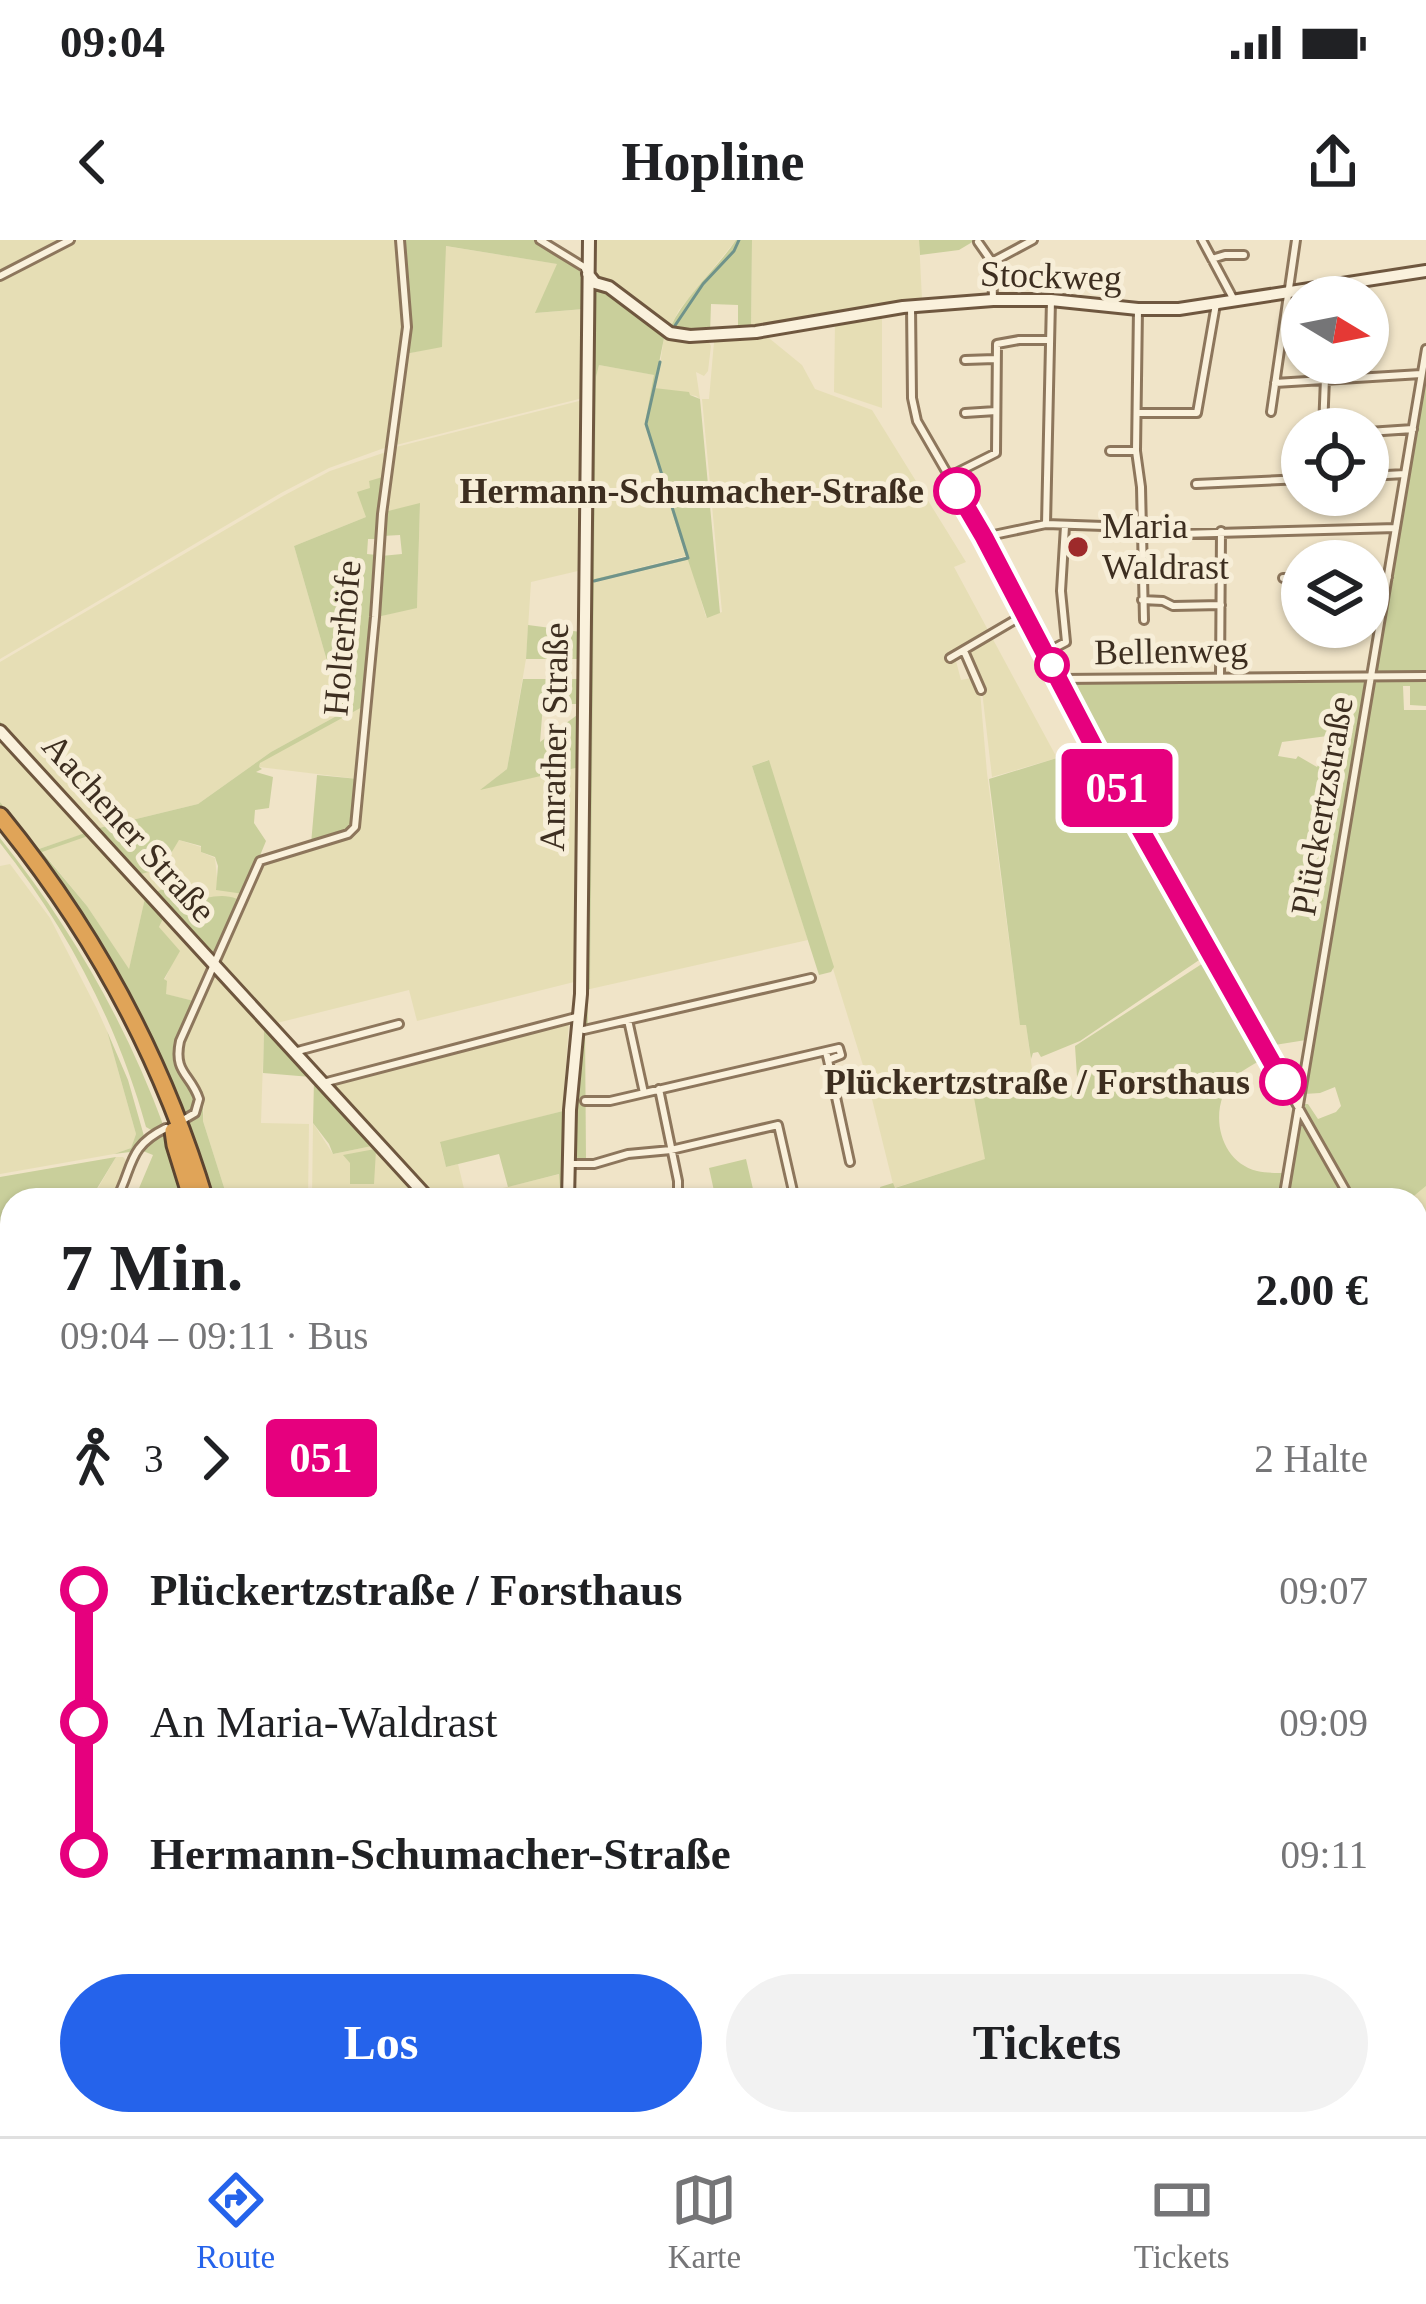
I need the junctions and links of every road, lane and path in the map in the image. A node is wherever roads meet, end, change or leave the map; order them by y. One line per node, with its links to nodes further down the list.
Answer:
1 (70, 240): 14 (street)
2 (400, 240): 69 (street, Holterhöfe)
3 (540, 240): 12 (street)
4 (589, 240): 12 (street)
5 (1033, 240): 11 (street)
6 (1202, 240): 10 (street)
7 (1296, 240): 15 (street)
8 (978, 242): 11 (street)
9 (1244, 256): 10 (street)
10 (1212, 259): 19 (street)
11 (992, 262): 20 (street)
12 (587, 271): 22 (street, Stockweg); 72 (street, Anrather Straße)
13 (1426, 272): 16 (street, Stockweg)
14 (0, 276)
15 (1290, 276)
16 (1389, 277)
17 (1281, 294): 19 (street, Stockweg)
18 (1051, 300): 20 (street, Stockweg); 23 (street, Stockweg); 25 (street)
19 (1234, 300): 21 (street, Stockweg)
20 (993, 301): 22 (street, Stockweg)
21 (1216, 303): 23 (street, Stockweg); 36 (street)
22 (911, 306): 43 (street)
23 (1138, 309): 36 (street)
24 (1281, 338): 32 (street)
25 (1049, 340): 27 (street); 46 (street)
26 (1426, 350): 29 (street, Plückertzstraße)
27 (995, 359): 28 (street); 33 (street)
28 (965, 361)
29 (1422, 374): 30 (street); 37 (street, Plückertzstraße)
30 (1389, 376)
31 (1281, 382): 32 (street)
32 (1275, 383): 34 (street)
33 (996, 411): 35 (street); 43 (street)
34 (1271, 412)
35 (965, 413)
36 (1137, 413): 40 (street)
37 (1413, 429): 38 (street); 41 (street, Plückertzstraße)
38 (1389, 431)
39 (1110, 452): 40 (street)
40 (1136, 452): 50 (street)
41 (1405, 474): 42 (street); 48 (street, Plückertzstraße)
42 (1389, 475)
43 (948, 476): 51 (street)
44 (1281, 480): 45 (street)
45 (1196, 484)
46 (1046, 524): 47 (street); 51 (street)
47 (1065, 524): 50 (street); 59 (street)
48 (1396, 528): 49 (street); 52 (street, Plückertzstraße)
49 (1221, 531): 50 (street); 54 (street)
50 (1142, 535): 53 (street)
51 (984, 537): 55 (street)
52 (1389, 571)
53 (1142, 600): 54 (street); 56 (street)
54 (1221, 605): 63 (street)
55 (1025, 614): 58 (street); 59 (street)
56 (1144, 620)
57 (1376, 648): 61 (street, Plückertzstraße)
58 (964, 651): 60 (street); 65 (street)
59 (1046, 653): 64 (street)
60 (950, 658)
61 (1371, 676): 62 (street, Bellenweg); 63 (street, Bellenweg); 79 (street, Plückertzstraße)
62 (1426, 676)
63 (1220, 677): 64 (street, Bellenweg)
64 (1060, 680): 79 (street)
65 (981, 690)
66 (0, 731): 69 (street, Aachener Straße)
67 (0, 817): 86 (highway)
68 (0, 829): 80 (highway)
69 (215, 966): 74 (street, Aachener Straße); 80 (street)
70 (812, 978): 71 (street)
71 (628, 1020): 72 (street); 77 (street)
72 (582, 1023): 75 (street); 83 (street, Anrather Straße)
73 (399, 1024): 74 (street)
74 (294, 1052): 75 (street, Aachener Straße)
75 (323, 1083): 87 (street, Aachener Straße)
76 (658, 1089): 77 (street); 81 (street); 82 (street)
77 (644, 1093): 78 (street)
78 (585, 1101)
79 (1299, 1109): 91 (street, Plückertzstraße); 92 (street)
80 (174, 1126): 84 (street); 85 (highway)
81 (671, 1150): 83 (street); 89 (street); 90 (street)
82 (850, 1162)
83 (568, 1164): 88 (street, Anrather Straße)
84 (121, 1188)
85 (194, 1188)
86 (195, 1188)
87 (419, 1188)
88 (568, 1188)
89 (678, 1188)
90 (792, 1188)
91 (1285, 1188)
92 (1344, 1188)

